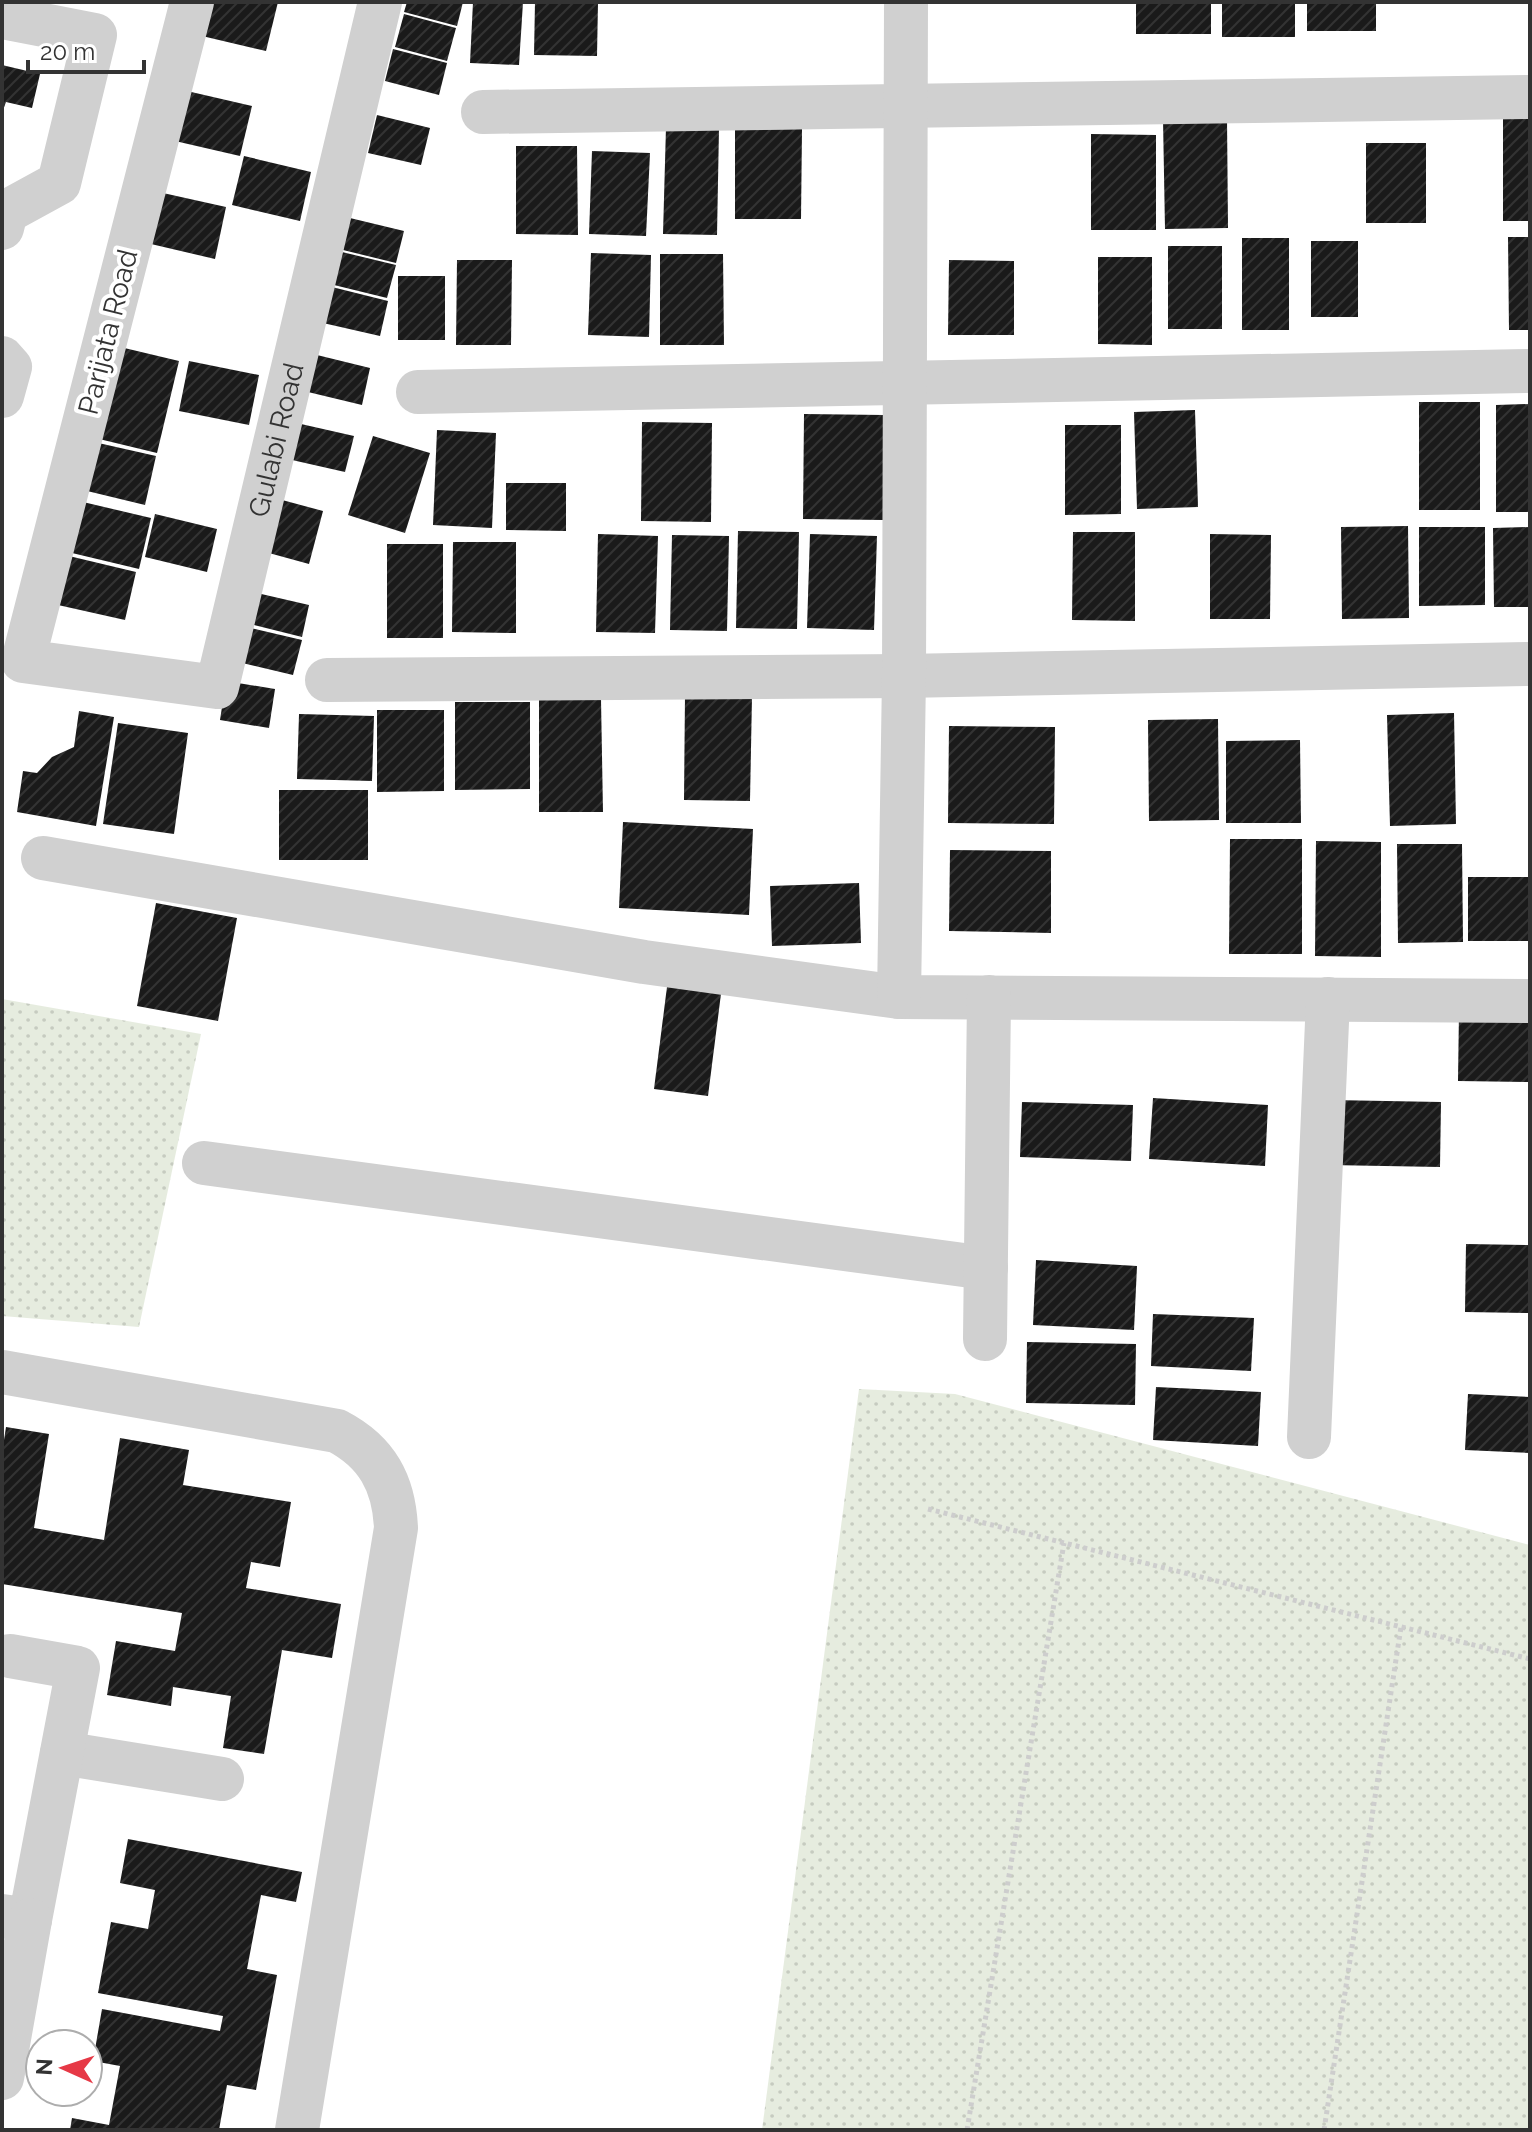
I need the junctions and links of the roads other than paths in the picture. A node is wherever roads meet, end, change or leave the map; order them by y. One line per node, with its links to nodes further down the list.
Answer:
1 (192, 2): 14 (street, Parijata Road)
2 (380, 2): 14 (street, Gulabi Road)
3 (906, 2): 6 (street)
4 (2, 17): 8 (street)
5 (1530, 97): 6 (street)
6 (907, 106): 7 (street); 11 (street)
7 (483, 112)
8 (2, 228)
9 (2, 358): 13 (street)
10 (1530, 371): 11 (street)
11 (906, 382): 12 (street); 16 (street)
12 (418, 392)
13 (2, 396)
14 (23, 661)
15 (1530, 664): 16 (street)
16 (904, 676): 17 (street); 19 (street)
17 (327, 680)
18 (43, 858): 19 (street)
19 (899, 997): 20 (street)
20 (989, 997): 21 (street); 24 (street)
21 (1328, 999): 22 (street); 27 (street)
22 (1530, 1001)
23 (204, 1163): 24 (street)
24 (986, 1268): 25 (street)
25 (985, 1339)
26 (2, 1372): 33 (street)
27 (1309, 1437)
28 (10, 1656): 29 (street)
29 (62, 1753): 30 (street); 31 (street)
30 (222, 1779)
31 (16, 1918): 32 (street)
32 (2, 2074)
33 (297, 2130)

